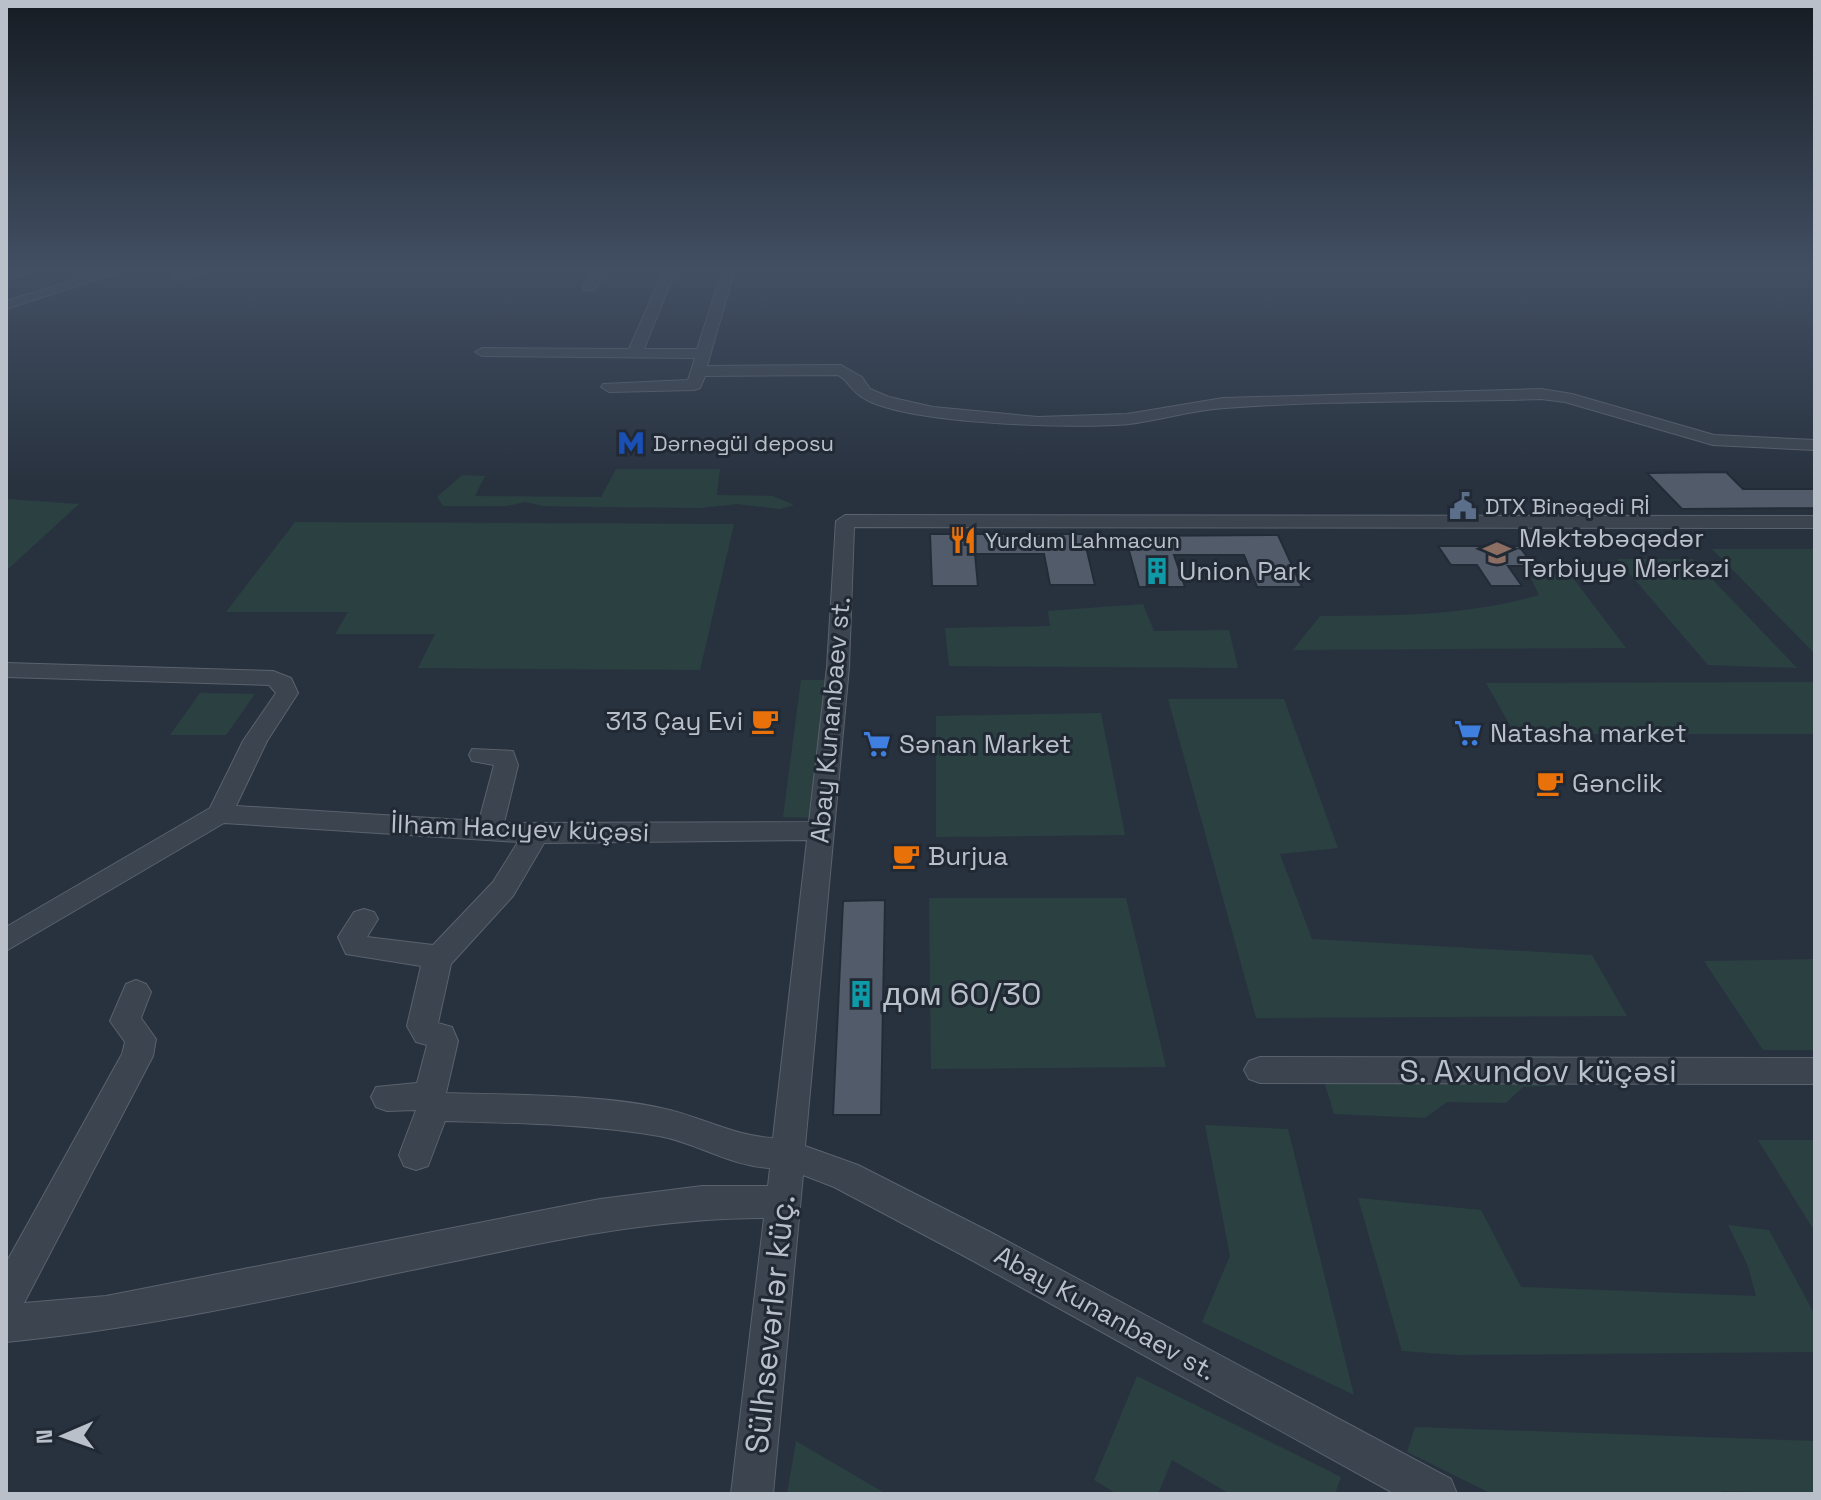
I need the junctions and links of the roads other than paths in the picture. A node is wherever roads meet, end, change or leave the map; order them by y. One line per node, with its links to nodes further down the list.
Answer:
1 (640, 342): 4 (street)
2 (708, 342): 5 (street)
3 (482, 352): 4 (street)
4 (635, 353): 5 (street)
5 (704, 354): 6 (street)
6 (699, 371): 7 (street); 8 (street)
7 (609, 387)
8 (1815, 445)
9 (1815, 522): 14 (street, Abay Kunanbaev st.)
10 (6, 670): 12 (street)
11 (481, 755): 13 (street)
12 (220, 814): 13 (street, İlham Hacıyev küçəsi); 17 (street)
13 (489, 831): 15 (street, İlham Hacıyev küçəsi)
14 (820, 831): 15 (street, İlham Hacıyev küçəsi); 24 (street, Abay Kunanbaev st.)
15 (536, 834): 18 (street)
16 (364, 919): 18 (street)
17 (6, 940)
18 (440, 957): 23 (street)
19 (136, 992): 27 (street)
20 (1260, 1070): 21 (street, S. Axundov küçəsi)
21 (1815, 1071)
22 (387, 1097): 23 (street)
23 (431, 1101): 24 (street); 25 (street)
24 (788, 1154): 26 (street, Sülhsevərlər küç.); 30 (street, Abay Kunanbaev st.)
25 (416, 1155)
26 (781, 1202): 28 (street); 29 (street, Sülhsevərlər küç.)
27 (6, 1299)
28 (6, 1323)
29 (752, 1494)
30 (1436, 1494)

